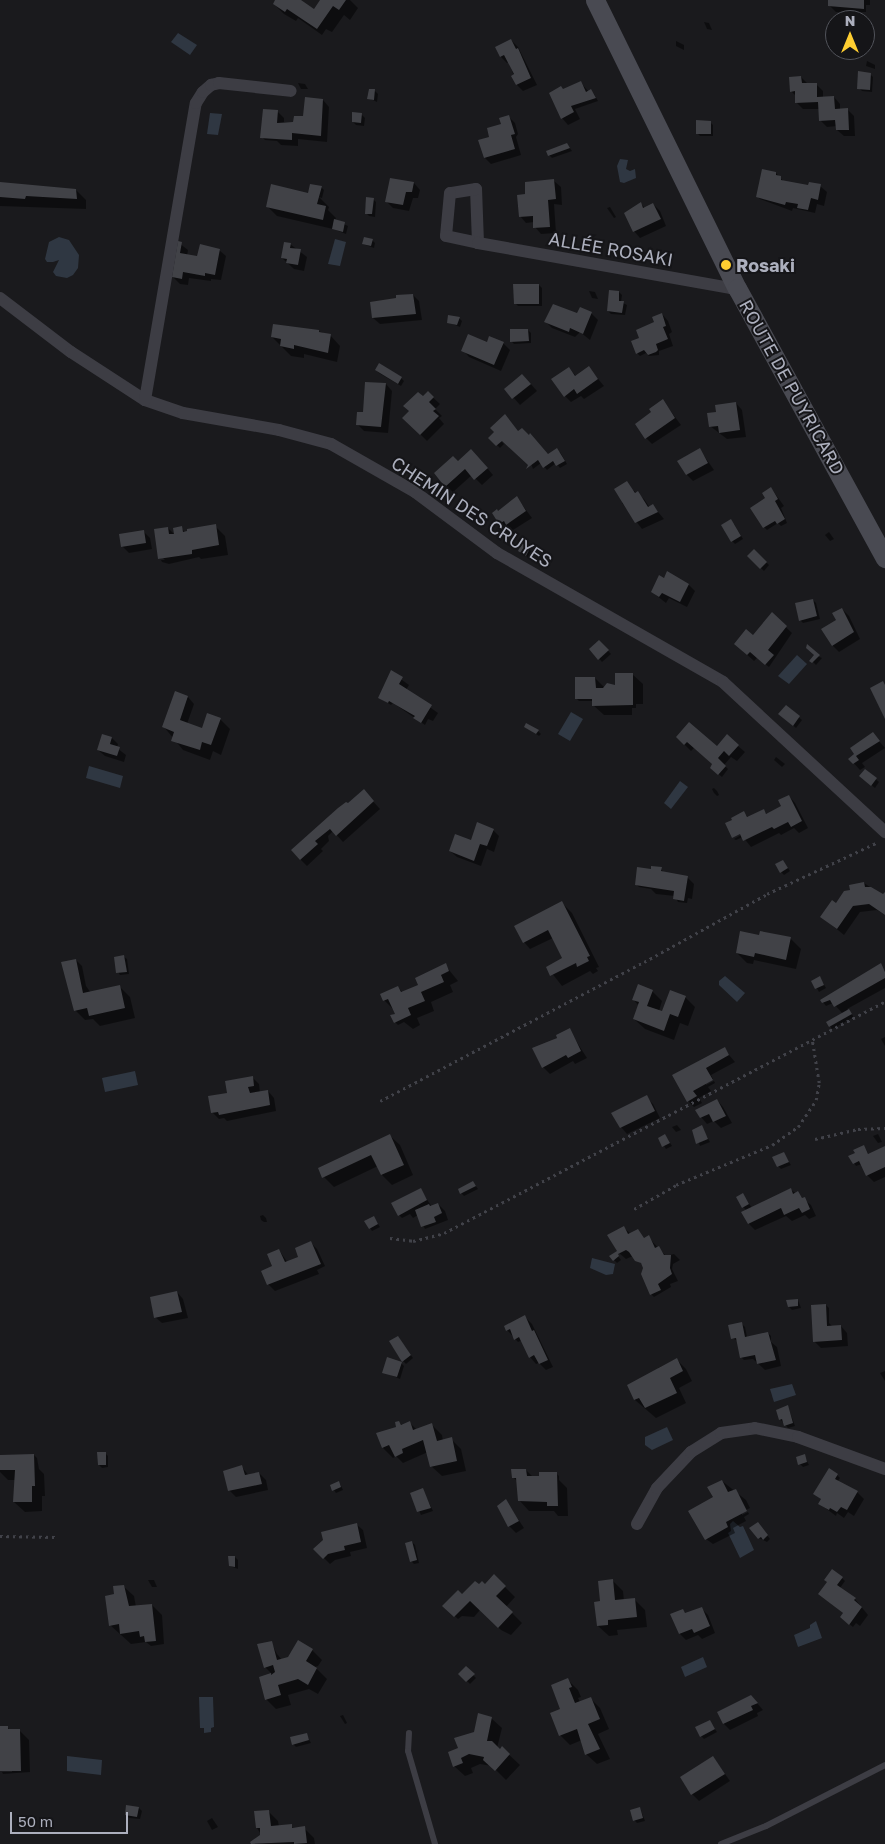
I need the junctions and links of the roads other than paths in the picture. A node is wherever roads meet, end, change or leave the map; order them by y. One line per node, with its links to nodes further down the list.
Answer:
1 (595, 0): 4 (main road, ROUTE DE PUYRICARD)
2 (291, 91): 6 (street)
3 (478, 243): 3 (street, ALLÉE ROSAKI); 4 (street, ALLÉE ROSAKI)
4 (738, 288): 7 (main road, ROUTE DE PUYRICARD)
5 (0, 298): 6 (street, CHEMIN DES CRUYES)
6 (145, 400): 8 (street, CHEMIN DES CRUYES)
7 (885, 558)
8 (885, 832)
9 (885, 1469): 10 (street)
10 (637, 1524)
11 (409, 1733): 13 (lane)
12 (885, 1765): 14 (lane)
13 (435, 1844)
14 (721, 1844)

